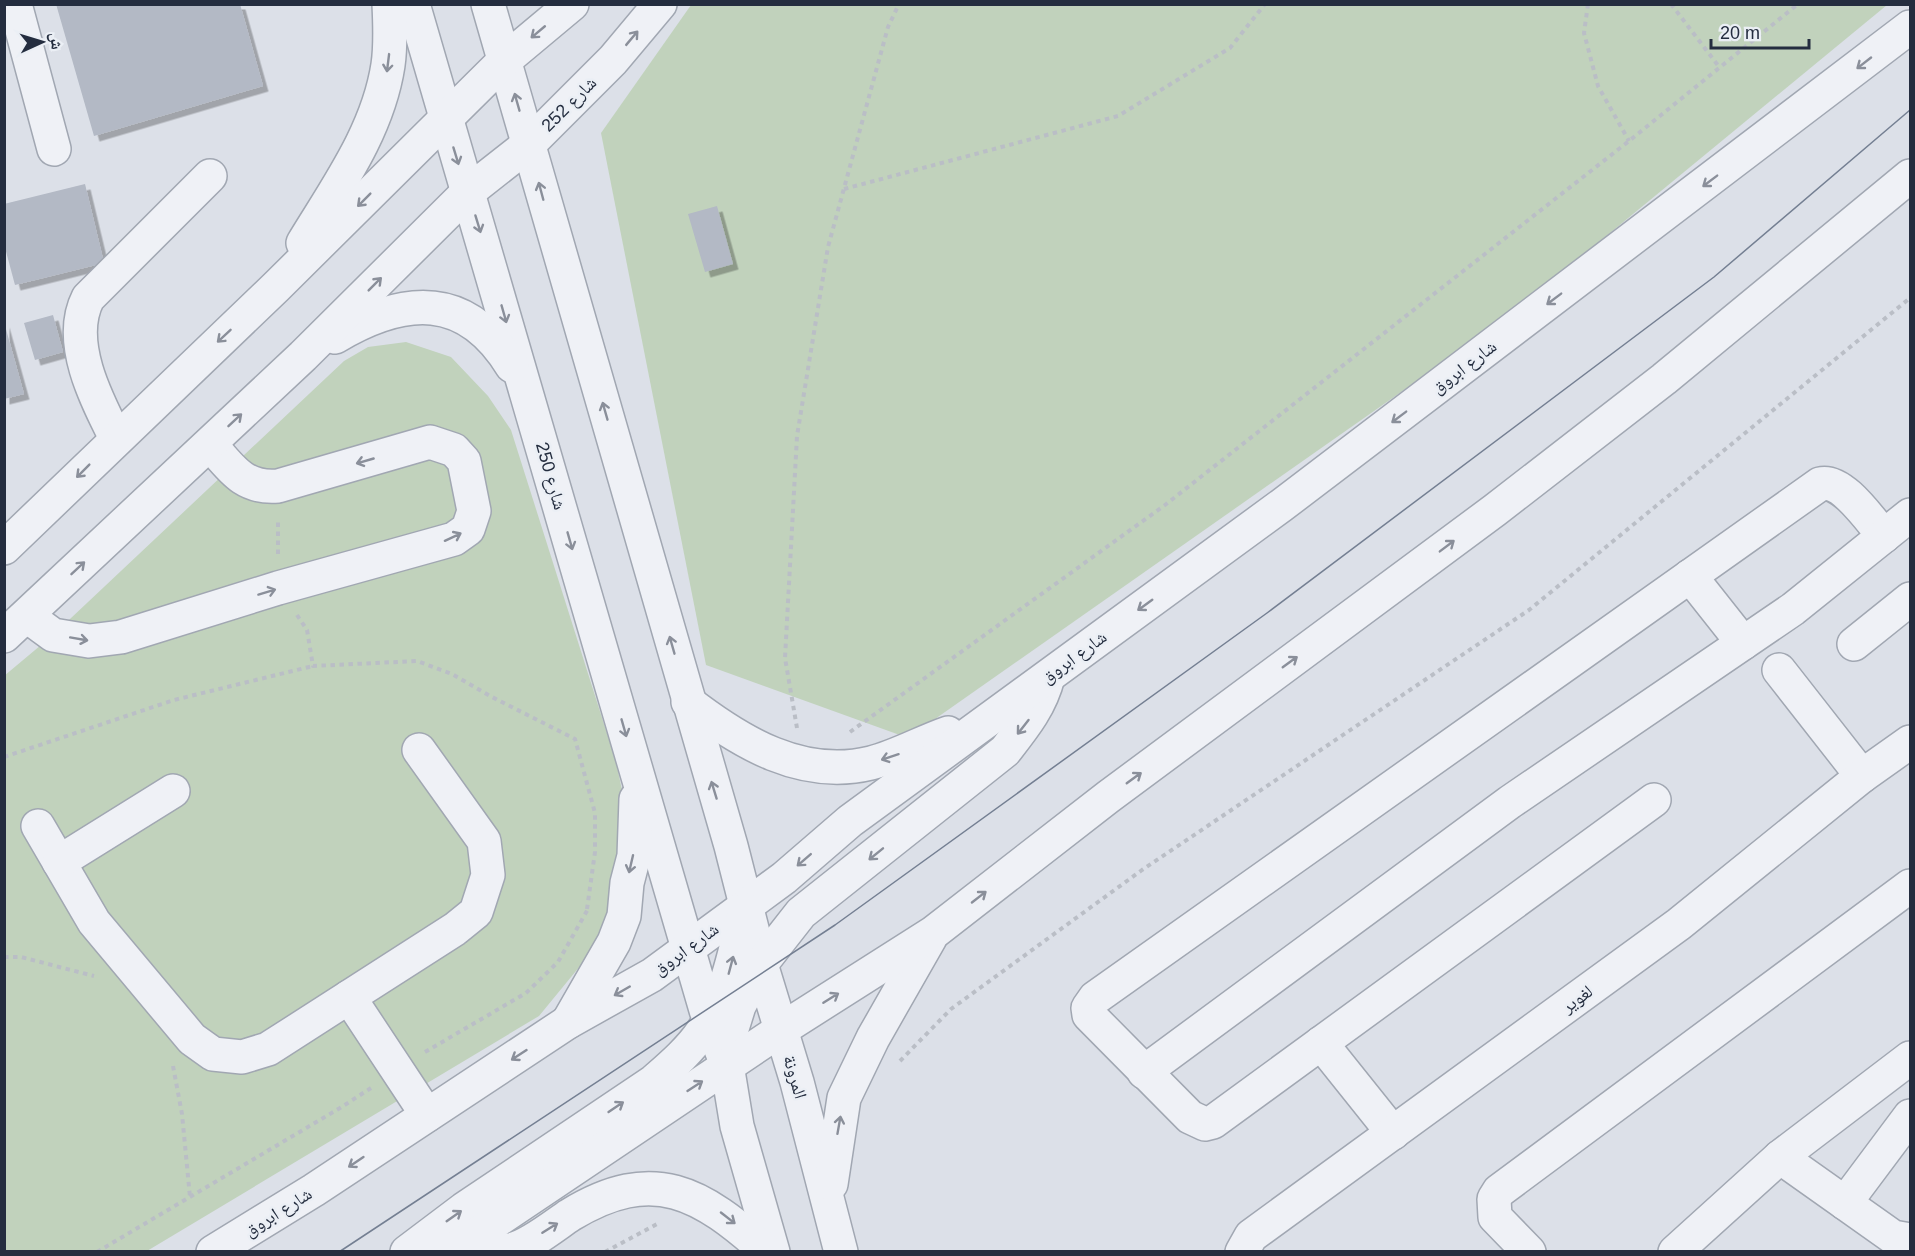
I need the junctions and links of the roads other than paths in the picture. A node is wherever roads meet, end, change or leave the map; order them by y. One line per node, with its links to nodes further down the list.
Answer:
1 (15, 4): 11 (street)
2 (389, 4): 15 (street, one-way to 15)
3 (413, 4): 9 (street, شارع 250)
4 (488, 4): 8 (street)
5 (572, 4): 8 (street, one-way to 8)
6 (660, 4): 10 (street, شارع 252, one-way to 6)
7 (1911, 27): 29 (street, شارع ابروق, one-way to 29)
8 (505, 60): 9 (street); 10 (street, one-way to 8)
9 (445, 120): 14 (street, شارع 250, one-way to 14); 15 (street, one-way to 15)
10 (529, 144): 14 (street, شارع 252); 30 (street, one-way to 10)
11 (54, 149)
12 (210, 176): 18 (street)
13 (1911, 176): 42 (street, one-way to 13)
14 (468, 192): 16 (street, شارع 252, one-way to 14); 17 (street, شارع 250, one-way to 17)
15 (276, 287): 18 (street, one-way to 18)
16 (303, 356): 17 (street); 19 (street, one-way to 16)
17 (532, 412): 34 (street, شارع 250, one-way to 34)
18 (116, 438): 22 (street, one-way to 22)
19 (210, 444): 25 (street, one-way to 19); 25 (street, one-way to 19)
20 (1911, 515): 21 (street)
21 (1884, 536): 23 (street); 26 (street)
22 (4, 548)
23 (1690, 576): 26 (street); 52 (street)
24 (1911, 599): 27 (street)
25 (16, 626)
26 (1743, 643): 52 (street)
27 (1854, 644)
28 (1779, 670): 35 (street)
29 (1049, 675): 31 (street, شارع ابروق); 44 (street, one-way to 44)
30 (688, 702): 31 (street, one-way to 30); 41 (street, one-way to 30)
31 (984, 723): 41 (street, شارع ابروق, one-way to 41)
32 (1911, 742): 35 (street, لغوير)
33 (419, 750): 45 (street)
34 (635, 764): 43 (street, شارع 250); 47 (street, one-way to 47)
35 (1862, 776): 55 (street, لغوير)
36 (173, 791): 39 (street)
37 (1654, 800): 49 (street)
38 (38, 826): 39 (street)
39 (59, 862): 45 (street)
40 (1911, 886): 67 (street)
41 (747, 903): 43 (street, شارع ابروق); 44 (street, المرونة); 46 (street, one-way to 41)
42 (933, 933): 48 (street, one-way to 42); 58 (street, one-way to 42)
43 (688, 948): 46 (street); 47 (street, شارع ابروق, one-way to 47)
44 (761, 964): 48 (street, المرونة); 51 (street)
45 (349, 997): 53 (street)
46 (710, 1019): 51 (street); 62 (street, one-way to 46)
47 (568, 1022): 53 (street, شارع ابروق, one-way to 53)
48 (782, 1029): 51 (street); 58 (street, المرونة)
49 (1321, 1043): 52 (street); 55 (street)
50 (1911, 1058): 56 (street)
51 (727, 1065): 60 (street, one-way to 51); 64 (street)
52 (1144, 1072)
53 (427, 1115): 61 (street, شارع ابروق, one-way to 61)
54 (1911, 1116): 57 (street)
55 (1393, 1133): 66 (street, لغوير)
56 (1780, 1157): 57 (street); 68 (street)
57 (1845, 1203): 59 (street)
58 (829, 1204): 65 (street, المرونة)
59 (1911, 1240)
60 (453, 1250): 63 (street, one-way to 63)
61 (213, 1251)
62 (407, 1251)
63 (767, 1251)
64 (773, 1251)
65 (842, 1251)
66 (1242, 1251)
67 (1529, 1251)
68 (1675, 1251)

